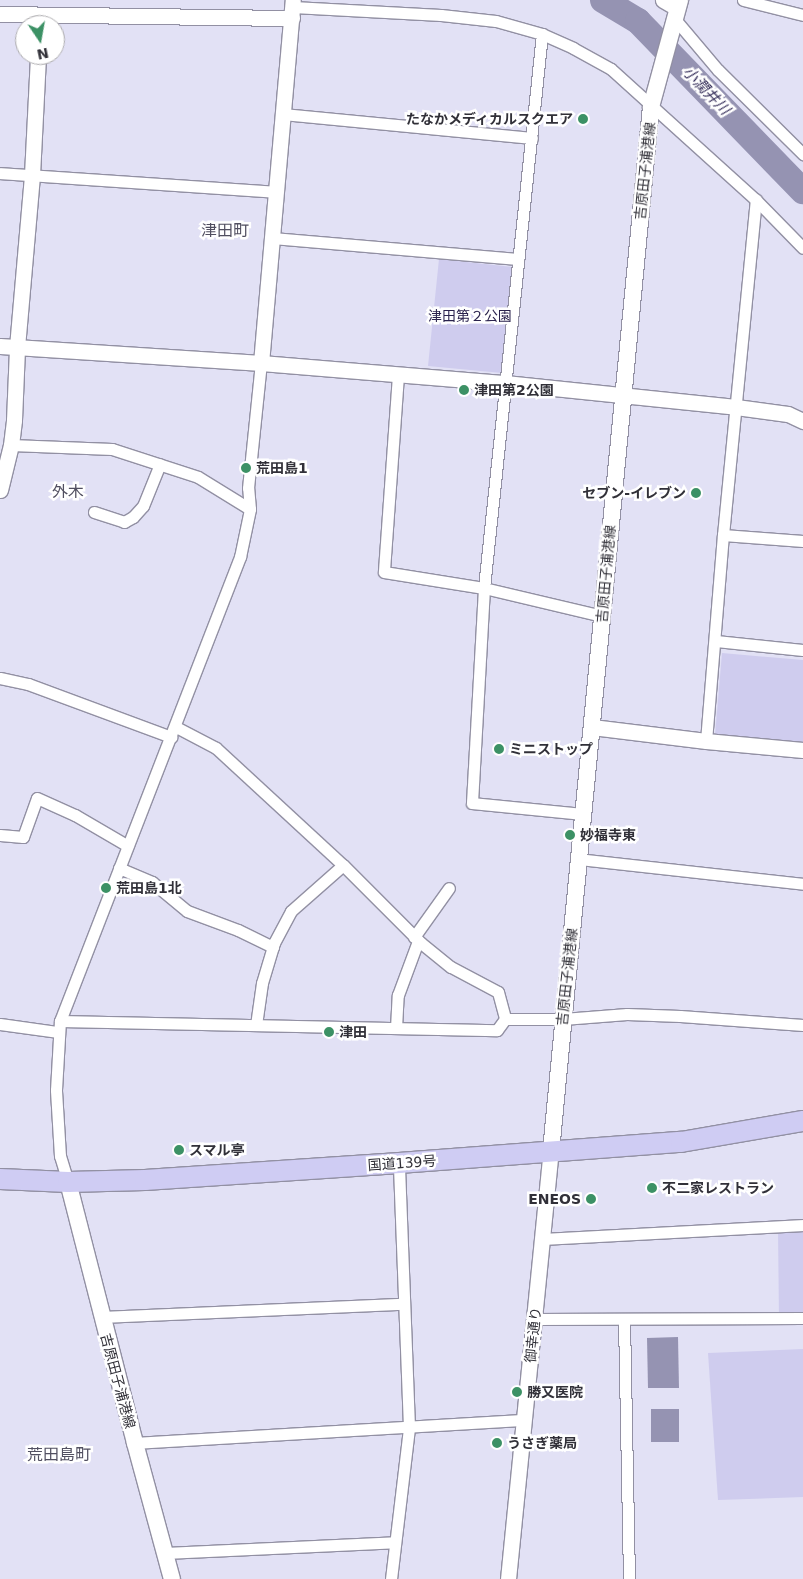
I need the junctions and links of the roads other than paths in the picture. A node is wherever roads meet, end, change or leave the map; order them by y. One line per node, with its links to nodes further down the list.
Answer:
1 (743, 0): 5 (street)
2 (292, 8): 7 (street); 8 (street); 11 (street)
3 (673, 10): 10 (main road, 吉原田子浦港線); 13 (street)
4 (0, 14): 6 (street)
5 (803, 15)
6 (15, 16)
7 (65, 19)
8 (542, 34): 10 (street); 12 (street)
9 (38, 65): 15 (street)
10 (652, 101): 17 (street); 26 (main road, 吉原田子浦港線)
11 (283, 114): 12 (street); 16 (street)
12 (532, 138): 20 (street)
13 (803, 154)
14 (0, 173): 15 (street)
15 (32, 175): 16 (street); 22 (street)
16 (276, 192): 18 (street)
17 (756, 200): 19 (street); 27 (street)
18 (272, 238): 20 (street); 23 (street)
19 (803, 248)
20 (518, 259): 25 (street)
21 (0, 346): 22 (street)
22 (17, 347): 23 (street); 29 (street)
23 (260, 363): 24 (street); 32 (street)
24 (398, 375): 25 (street); 36 (street)
25 (505, 383): 26 (street); 36 (street)
26 (622, 395): 27 (street); 37 (main road, 吉原田子浦港線)
27 (736, 407): 28 (street); 34 (street)
28 (803, 421)
29 (11, 445): 30 (street); 31 (street)
30 (160, 464): 32 (street); 33 (street)
31 (0, 490)
32 (250, 509): 42 (street)
33 (94, 512)
34 (723, 535): 35 (street); 38 (street)
35 (803, 541)
36 (484, 588): 37 (street); 45 (street)
37 (602, 616): 41 (main road, 吉原田子浦港線)
38 (716, 642): 39 (street); 43 (street)
39 (803, 650)
40 (0, 678): 42 (street)
41 (592, 727): 43 (street); 45 (main road, 吉原田子浦港線)
42 (174, 732): 47 (street); 49 (street)
43 (706, 741): 44 (street)
44 (803, 750)
45 (582, 814): 48 (main road, 吉原田子浦港線)
46 (0, 835): 47 (street)
47 (128, 846): 50 (street)
48 (578, 859): 51 (street); 56 (main road, 吉原田子浦港線)
49 (342, 865): 53 (street); 54 (street)
50 (119, 868): 54 (street); 60 (street)
51 (803, 884)
52 (448, 888): 53 (street)
53 (416, 939): 55 (street); 61 (street)
54 (273, 948): 58 (street)
55 (505, 1019): 56 (street); 61 (street)
56 (563, 1019): 59 (street); 63 (main road, 吉原田子浦港線)
57 (0, 1024): 60 (street)
58 (256, 1025): 60 (street); 61 (street)
59 (803, 1025)
60 (59, 1026): 66 (street)
61 (396, 1028)
62 (803, 1121): 63 (highway, 国道139号)
63 (551, 1151): 64 (highway, 国道139号); 68 (street, 御幸通り)
64 (399, 1163): 66 (highway, 国道139号); 69 (street)
65 (0, 1179): 66 (highway, 国道139号)
66 (68, 1182): 70 (main road, 吉原田子浦港線)
67 (803, 1225): 68 (street)
68 (542, 1239): 72 (street, 御幸通り)
69 (403, 1304): 70 (street); 75 (street)
70 (102, 1317): 76 (main road, 吉原田子浦港線)
71 (803, 1318): 73 (street)
72 (535, 1319): 73 (street); 74 (street, 御幸通り)
73 (624, 1319): 82 (street)
74 (524, 1420): 75 (street); 81 (street, 御幸通り)
75 (409, 1426): 76 (street); 77 (street)
76 (134, 1443): 78 (main road, 吉原田子浦港線)
77 (395, 1542): 78 (street); 80 (street)
78 (165, 1553): 79 (main road, 吉原田子浦港線)
79 (172, 1579)
80 (392, 1579)
81 (508, 1579)
82 (629, 1579)

